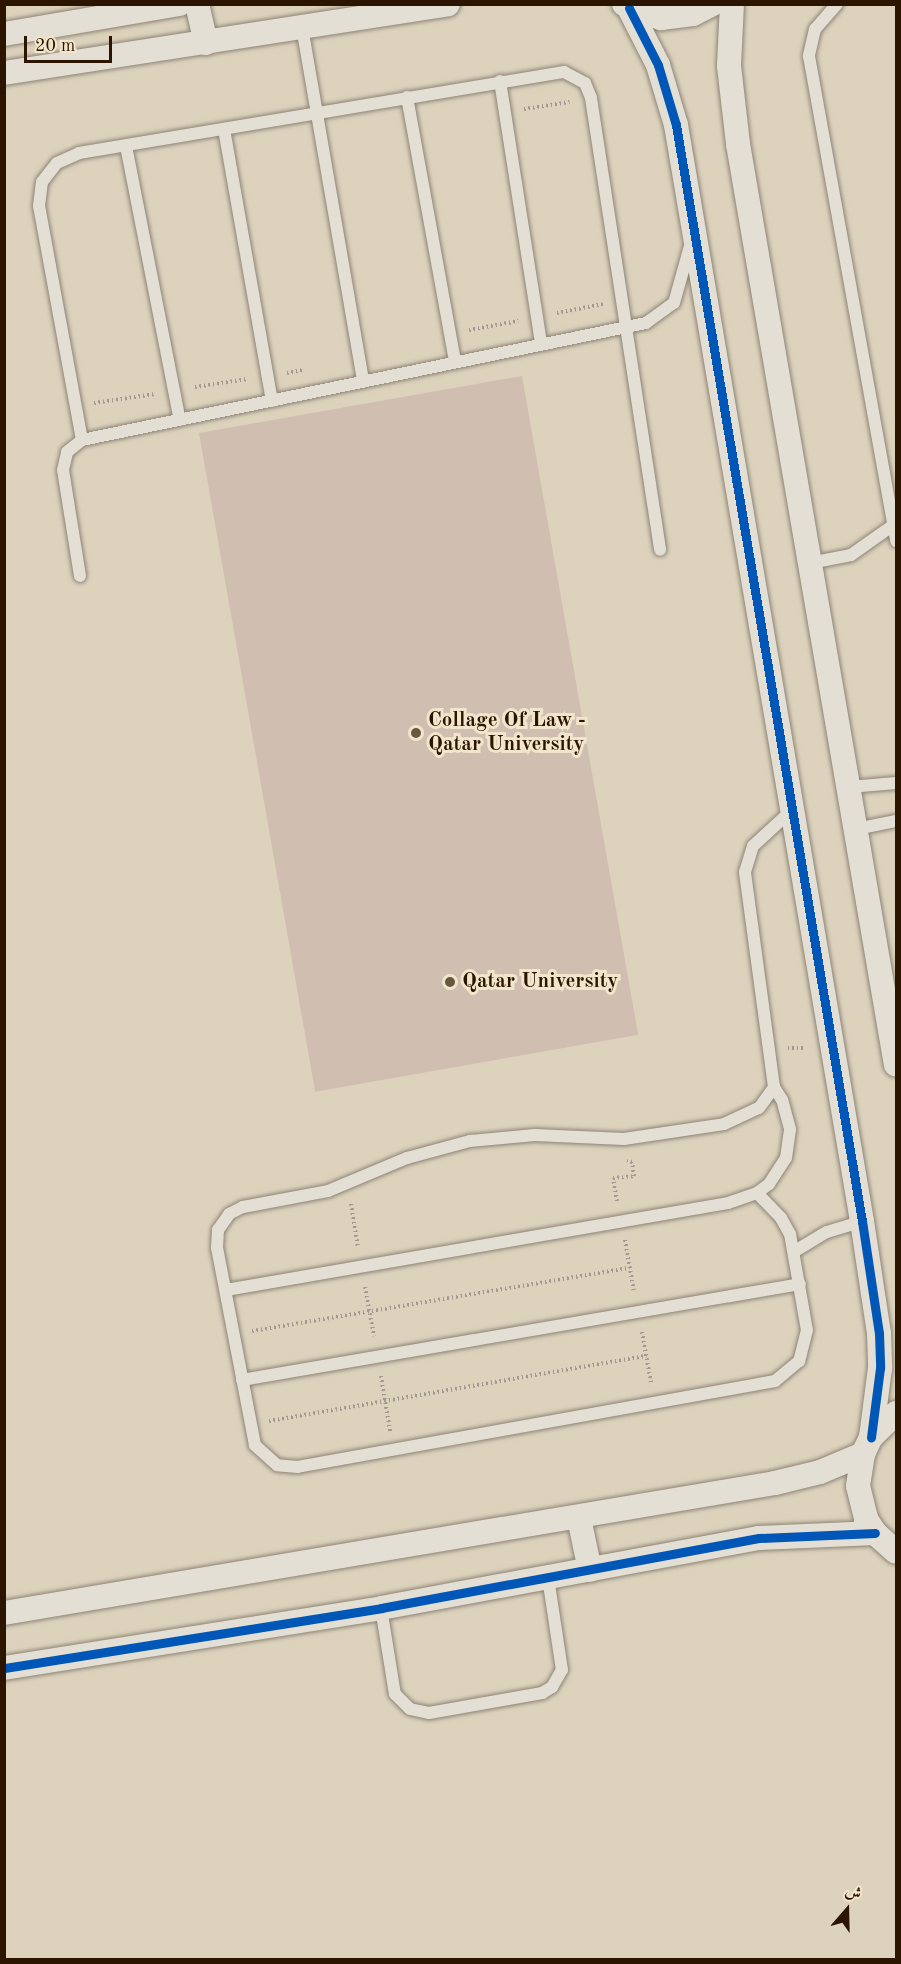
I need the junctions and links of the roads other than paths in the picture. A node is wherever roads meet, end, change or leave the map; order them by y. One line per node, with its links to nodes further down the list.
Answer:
1 (179, 4): 9 (street)
2 (197, 4): 10 (street)
3 (448, 4): 8 (street)
4 (713, 4): 7 (street)
5 (732, 4): 28 (street)
6 (837, 4): 25 (lane)
7 (626, 6): 17 (street)
8 (300, 16): 10 (street); 14 (lane)
9 (4, 34)
10 (206, 43): 11 (street)
11 (4, 73)
12 (500, 81): 13 (lane); 18 (lane); 19 (lane)
13 (407, 98): 14 (lane); 20 (lane)
14 (320, 112): 15 (lane); 21 (lane)
15 (224, 129): 16 (lane); 22 (lane)
16 (126, 146): 23 (lane); 24 (lane)
17 (693, 233): 18 (lane); 32 (street)
18 (627, 327): 19 (lane); 27 (lane)
19 (541, 344): 20 (lane)
20 (455, 362): 21 (lane)
21 (363, 381): 22 (lane)
22 (272, 401): 23 (lane)
23 (180, 420): 24 (lane)
24 (82, 440): 29 (lane)
25 (892, 526): 26 (lane); 28 (lane)
26 (897, 541)
27 (660, 550)
28 (810, 563): 31 (street)
29 (80, 576)
30 (897, 783): 31 (lane)
31 (849, 788): 34 (street)
32 (792, 810): 36 (lane); 38 (street)
33 (897, 821): 34 (lane)
34 (856, 829): 35 (street)
35 (897, 1065)
36 (774, 1087): 37 (lane); 41 (lane)
37 (757, 1193): 39 (lane); 41 (lane)
38 (862, 1221): 39 (lane); 44 (street)
39 (795, 1251): 40 (lane)
40 (800, 1284): 42 (lane); 42 (lane)
41 (225, 1290): 42 (lane)
42 (242, 1380)
43 (897, 1413): 44 (street)
44 (867, 1445): 45 (street); 46 (street)
45 (579, 1518): 47 (street); 50 (street)
46 (889, 1548): 47 (street)
47 (590, 1570): 48 (street)
48 (548, 1577): 49 (street); 49 (lane)
49 (381, 1608): 51 (street)
50 (4, 1613)
51 (4, 1668)

